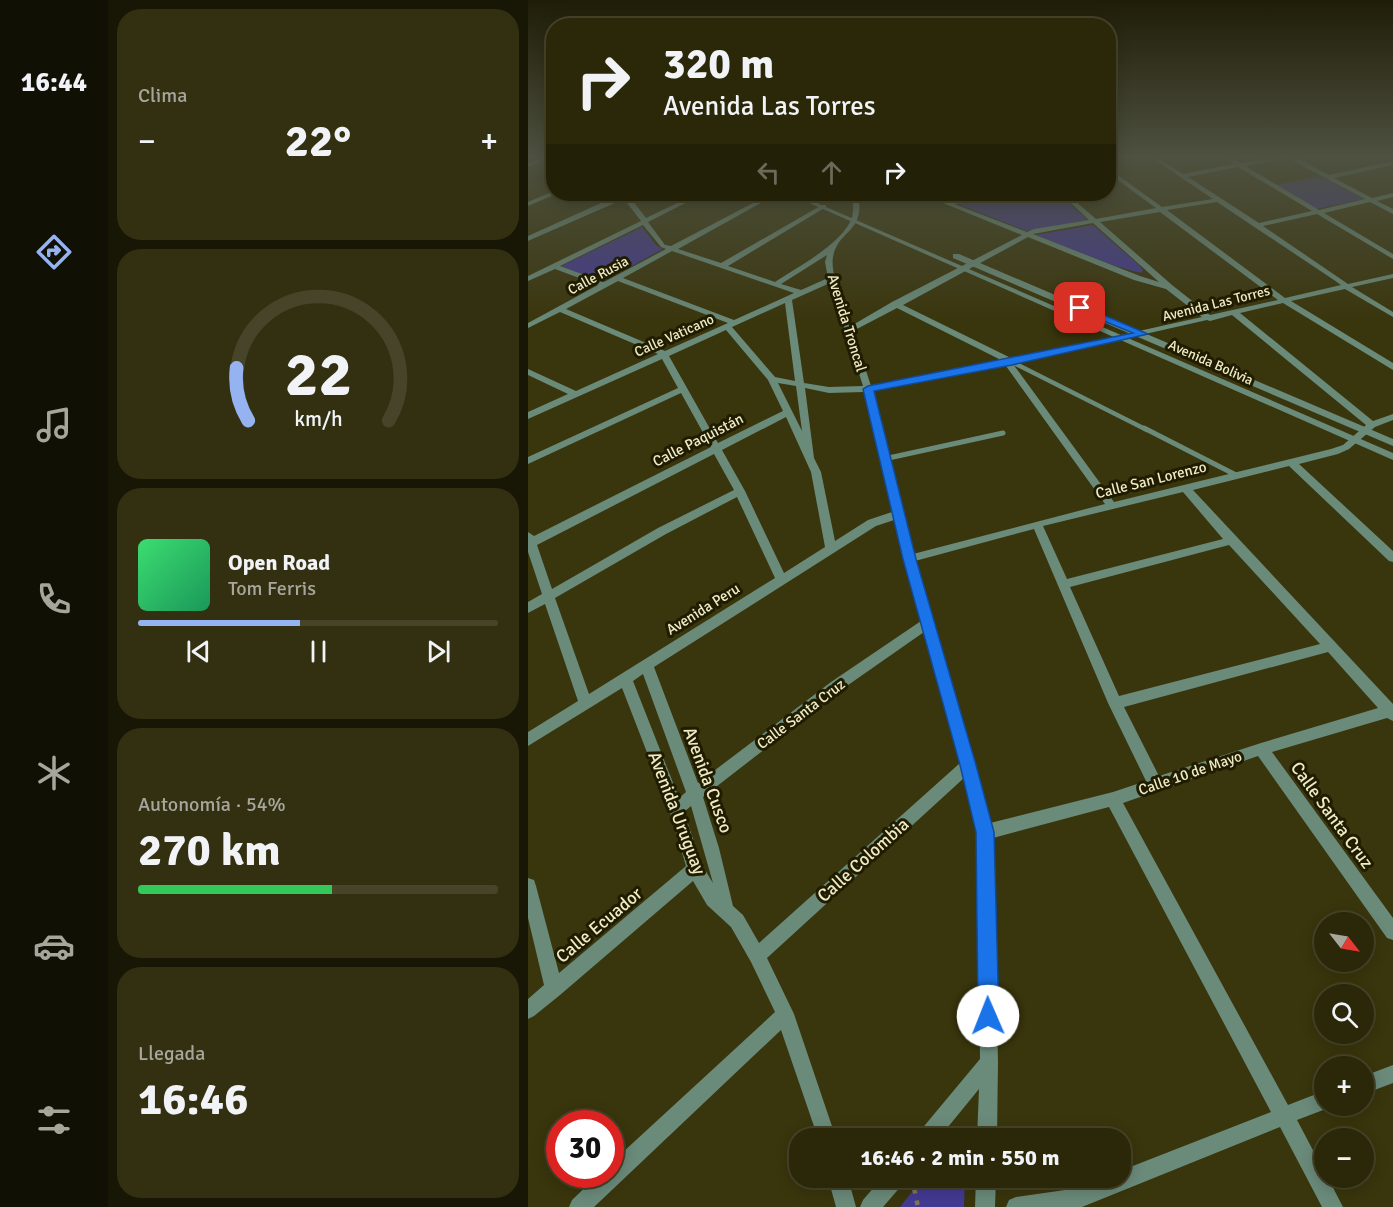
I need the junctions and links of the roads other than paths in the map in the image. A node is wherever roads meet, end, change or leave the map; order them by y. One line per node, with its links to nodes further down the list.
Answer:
1 (586, 212): 20 (street)
2 (638, 212): 16 (street)
3 (662, 212): 16 (street)
4 (740, 212): 22 (street, Calle Rusia)
5 (815, 212): 26 (street)
6 (839, 212): 15 (street, Avenida Bolivia)
7 (845, 212): 15 (street, Avenida Bolivia)
8 (856, 212): 15 (street)
9 (971, 212): 19 (street)
10 (1086, 212): 17 (street)
11 (1149, 212): 17 (street)
12 (1166, 212): 38 (street)
13 (1235, 212): 18 (street)
14 (1316, 213): 18 (street); 23 (street)
15 (856, 218): 21 (street); 24 (street, Avenida Bolivia); 27 (street, Avenida Bolivia)
16 (644, 221): 22 (street); 25 (street)
17 (1096, 221): 19 (street); 34 (street)
18 (1256, 226): 35 (street)
19 (1028, 235): 24 (street); 34 (street)
20 (528, 239)
21 (832, 248): 31 (street, Avenida Troncal); 32 (street)
22 (671, 249): 26 (street); 29 (street, Calle Rusia)
23 (1393, 257)
24 (975, 264): 27 (street); 47 (street, Avenida Bolivia)
25 (554, 266): 30 (street); 33 (street)
26 (722, 266): 32 (street)
27 (965, 269): 39 (street); 48 (street, Avenida Bolivia)
28 (1393, 276): 35 (street, Avenida Las Torres)
29 (618, 278): 33 (street, Calle Rusia); 44 (street)
30 (528, 279)
31 (832, 279): 36 (street, Calle Vaticano); 46 (street, Avenida Troncal)
32 (776, 284): 36 (street)
33 (604, 285): 40 (street, Calle Rusia)
34 (1169, 287): 43 (street)
35 (1348, 287): 38 (street, Avenida Las Torres); 42 (street)
36 (801, 293): 37 (street, Calle Vaticano)
37 (788, 299): 44 (street, Calle Vaticano); 54 (street)
38 (1283, 300): 41 (street, Avenida Las Torres); 51 (street)
39 (895, 304): 46 (street); 50 (street)
40 (560, 309): 45 (street, Calle Rusia); 49 (street)
41 (1235, 313): 43 (street, Avenida Las Torres); 61 (street)
42 (1393, 315)
43 (1210, 319): 47 (street, Avenida Las Torres)
44 (731, 324): 49 (street, Calle Vaticano); 53 (street)
45 (528, 326)
46 (848, 330): 56 (street, Avenida Troncal)
47 (1143, 334): 48 (street, Avenida Las Torres); 61 (street, Avenida Bolivia)
48 (1124, 338): 50 (street, Avenida Las Torres); 63 (street, Avenida Bolivia)
49 (664, 354): 55 (street); 57 (street, Calle Vaticano)
50 (1010, 363): 56 (street, Avenida Las Torres); 71 (lane); 74 (street)
51 (1393, 367)
52 (528, 372): 57 (street)
53 (772, 380): 54 (street, Avenida Las Torres); 58 (street)
54 (800, 386): 56 (street, Avenida Las Torres); 66 (street)
55 (683, 389): 65 (street); 69 (street)
56 (868, 389): 68 (street, Avenida Troncal)
57 (575, 394): 59 (street, Calle Vaticano)
58 (788, 412): 65 (street, Calle Paquistán); 66 (street)
59 (528, 416)
60 (1393, 417): 61 (street, Calle San Lorenzo)
61 (1369, 428): 63 (street, Calle San Lorenzo); 64 (street)
62 (1003, 434): 68 (lane)
63 (1356, 440): 67 (street, Avenida Bolivia); 70 (street, Calle San Lorenzo)
64 (1393, 443)
65 (715, 448): 73 (street); 77 (street, Calle Paquistán)
66 (810, 457): 79 (street)
67 (1393, 457)
68 (884, 459): 75 (street, Avenida Troncal)
69 (528, 461)
70 (1292, 463): 71 (street, Calle San Lorenzo); 80 (street)
71 (1236, 475): 72 (street, Calle San Lorenzo)
72 (1185, 488): 74 (street, Calle San Lorenzo); 78 (street)
73 (740, 490): 82 (street); 84 (street)
74 (1111, 505): 76 (street, Calle San Lorenzo)
75 (899, 514): 79 (street, Avenida Peru); 81 (street, Avenida Troncal)
76 (1037, 524): 81 (street, Calle San Lorenzo); 83 (street)
77 (529, 541): 84 (street)
78 (1230, 541): 83 (street); 87 (street)
79 (831, 550): 82 (street, Avenida Peru)
80 (1393, 558)
81 (909, 559): 86 (street, Avenida Troncal)
82 (782, 578): 88 (street, Avenida Peru)
83 (1064, 584): 91 (street)
84 (547, 597): 85 (street); 90 (street)
85 (528, 608)
86 (928, 622): 95 (street, Avenida Troncal); 97 (street, Calle Santa Cruz)
87 (1331, 645): 91 (street); 92 (street)
88 (646, 664): 89 (street, Avenida Peru); 97 (street, Avenida Cusco)
89 (625, 678): 90 (street, Avenida Peru); 99 (street, Avenida Uruguay)
90 (585, 702): 93 (street, Avenida Peru)
91 (1115, 703): 96 (street)
92 (1392, 712): 94 (street, Calle 10 de Mayo)
93 (528, 740)
94 (1261, 749): 96 (street, Calle 10 de Mayo); 104 (street, Calle Santa Cruz)
95 (968, 765): 100 (street, Avenida Troncal); 105 (street, Calle Colombia)
96 (1156, 785): 98 (street, Calle 10 de Mayo)
97 (693, 796): 99 (street, Calle Santa Cruz); 103 (street, Avenida Cusco)
98 (1113, 799): 100 (street, Calle 10 de Mayo); 113 (street)
99 (676, 809): 101 (street, Avenida Uruguay)
100 (985, 832): 109 (street, Avenida Troncal)
101 (695, 869): 103 (street, Avenida Uruguay); 106 (street, Calle Ecuador)
102 (528, 886): 106 (street)
103 (726, 911): 105 (street, Avenida Uruguay)
104 (1393, 932)
105 (757, 956): 108 (street, Avenida Uruguay)
106 (554, 989): 107 (street, Calle Ecuador)
107 (528, 1010)
108 (785, 1014): 114 (street, Avenida Uruguay); 121 (street)
109 (989, 1062): 115 (street); 116 (street, Avenida Troncal)
110 (1393, 1074): 111 (street)
111 (1374, 1081)
112 (1314, 1104): 113 (street)
113 (1283, 1116): 120 (street); 126 (street)
114 (824, 1128)
115 (935, 1128)
116 (987, 1128)
117 (841, 1188): 122 (street)
118 (886, 1188): 123 (street)
119 (986, 1188): 124 (street)
120 (1081, 1203): 125 (street)
121 (579, 1207)
122 (846, 1207)
123 (870, 1207)
124 (986, 1207)
125 (1016, 1207)
126 (1333, 1207)

